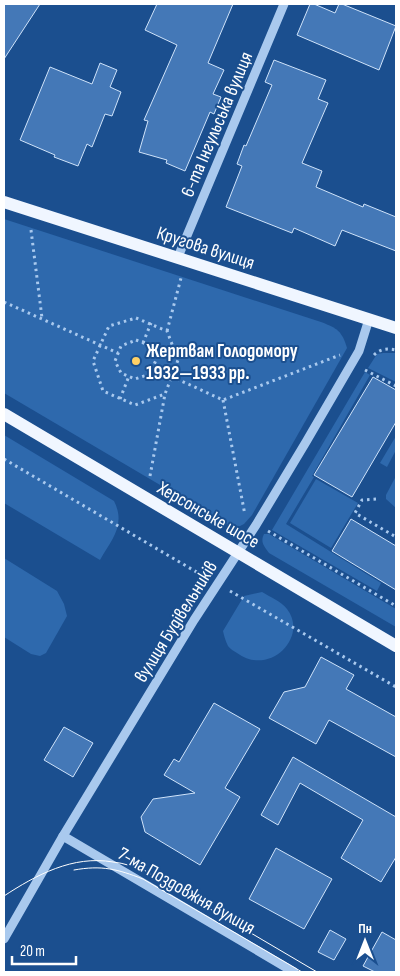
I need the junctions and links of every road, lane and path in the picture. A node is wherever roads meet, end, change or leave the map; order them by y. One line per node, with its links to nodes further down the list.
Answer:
1 (284, 4): 4 (street, 6-та Інгульська вулиця)
2 (4, 202): 4 (main road, Кругова вулиця)
3 (31, 230): 7 (path)
4 (178, 257): 8 (main road, Кругова вулиця)
5 (181, 278): 11 (path)
6 (4, 302): 7 (path)
7 (42, 319): 13 (path)
8 (369, 319): 10 (main road, Кругова вулиця); 31 (street, вулиця Будівельників)
9 (151, 323): 11 (path); 12 (path); 13 (path)
10 (396, 328)
11 (167, 331): 19 (path)
12 (143, 343): 14 (path); 16 (path)
13 (101, 345): 14 (path); 22 (path)
14 (118, 352): 18 (path)
15 (340, 354): 23 (path)
16 (153, 368): 18 (path); 19 (path)
17 (364, 369): 20 (path)
18 (129, 376): 22 (path)
19 (171, 376): 21 (path); 23 (path)
20 (396, 386)
21 (165, 394): 22 (path); 26 (path)
22 (120, 399)
23 (223, 400): 28 (path)
24 (4, 414): 31 (main road, Херсонське шосе)
25 (4, 460): 32 (path)
26 (150, 476)
27 (376, 499): 30 (path)
28 (245, 518)
29 (268, 531): 33 (path)
30 (396, 537)
31 (237, 552): 32 (street, вулиця Будівельників); 34 (main road, Херсонське шосе)
32 (217, 584): 35 (path); 36 (street, вулиця Будівельників)
33 (396, 606)
34 (396, 646)
35 (396, 687)
36 (63, 836): 37 (street, вулиця Будівельників); 38 (street, 7-ма Поздовжня вулиця)
37 (4, 939)
38 (294, 972)

